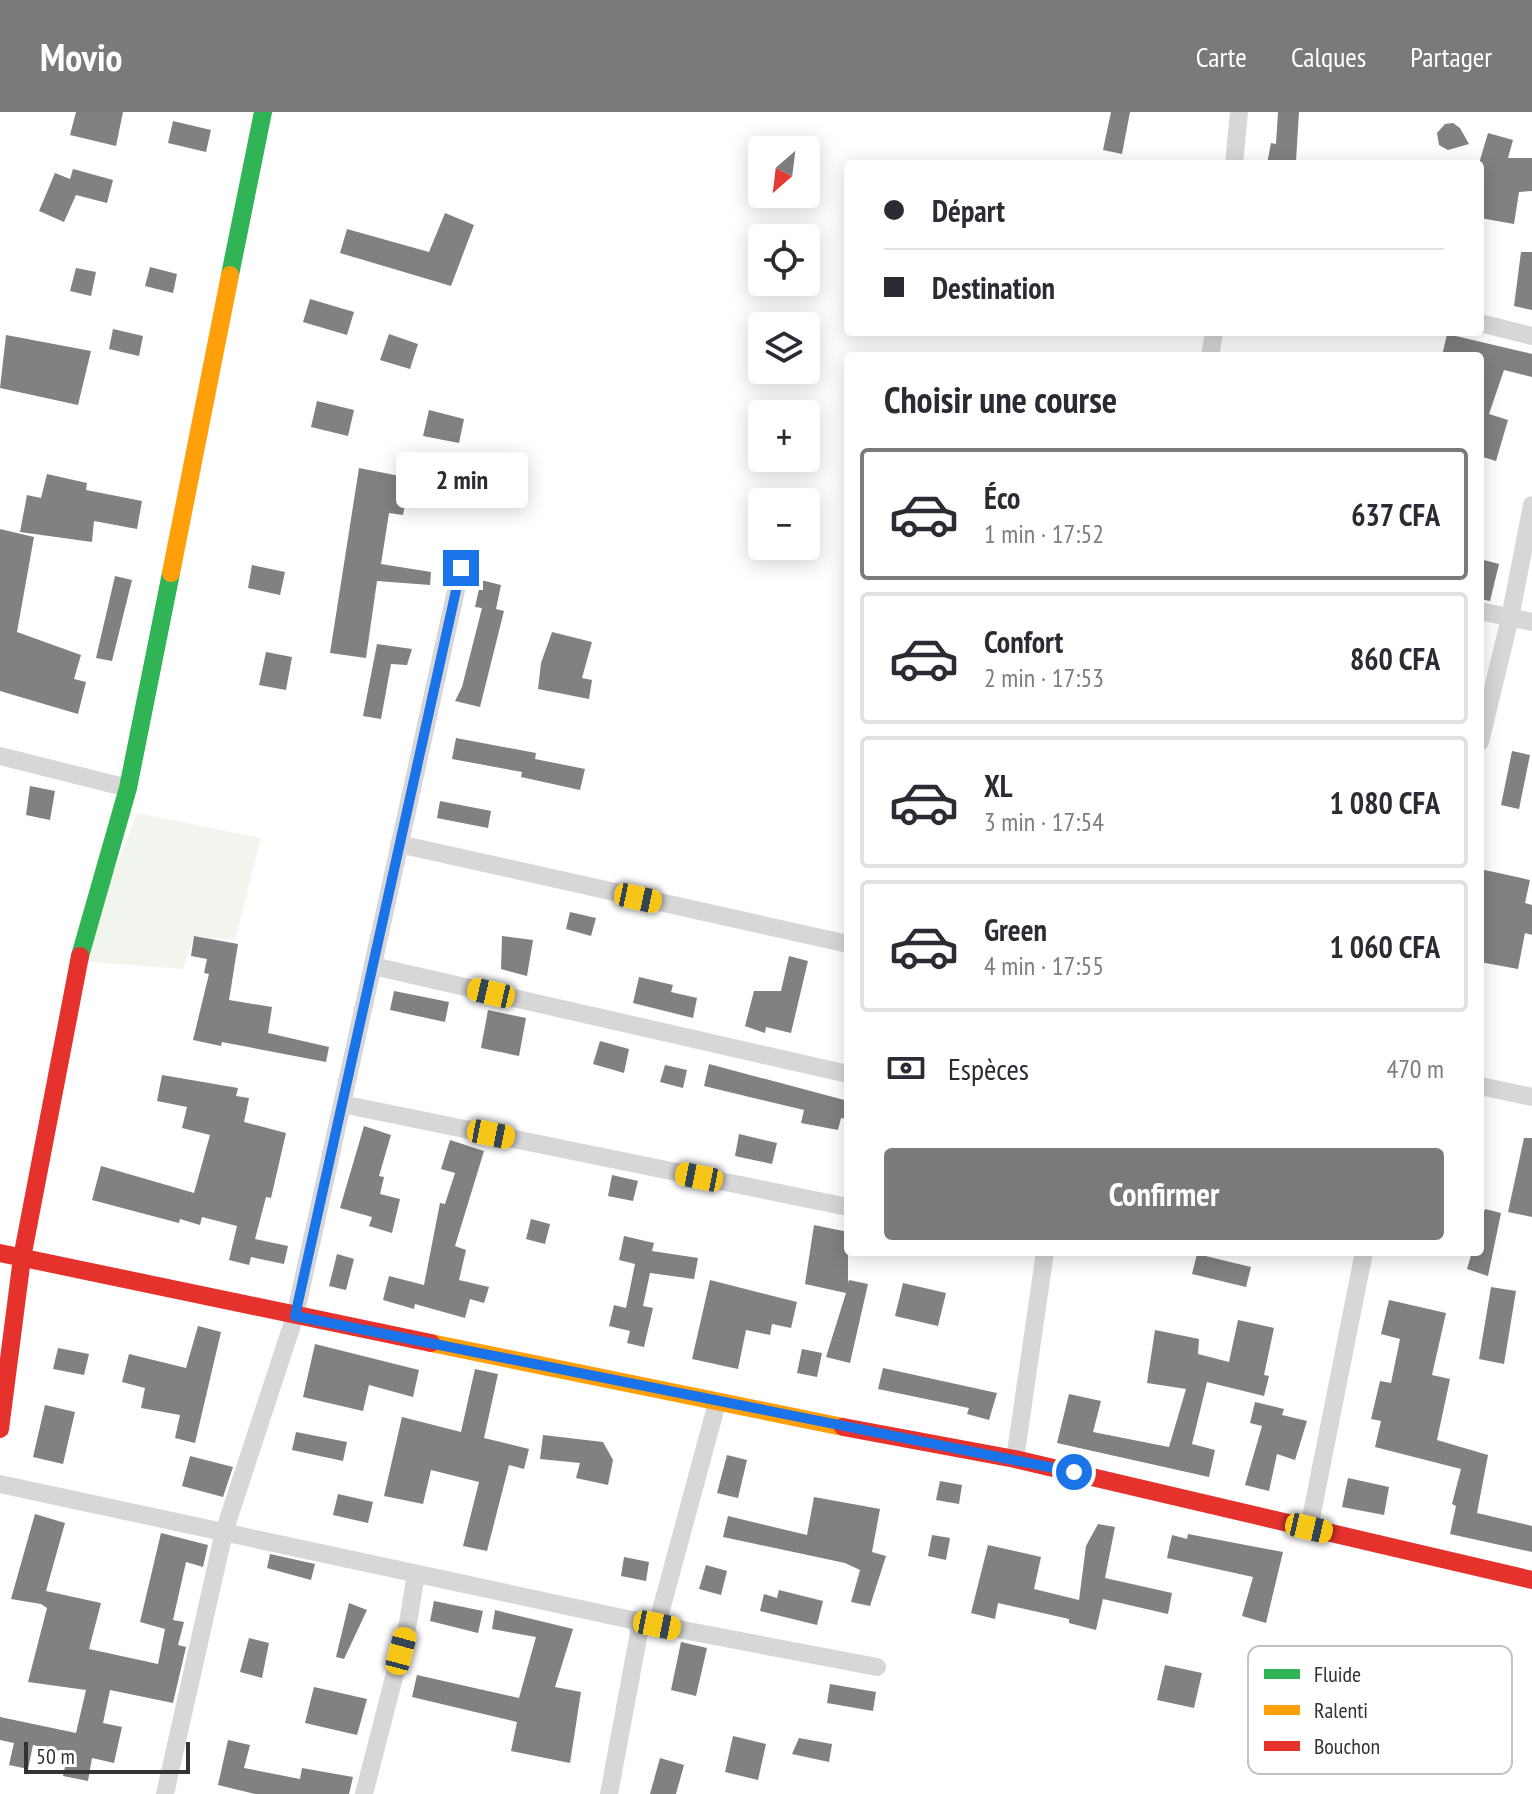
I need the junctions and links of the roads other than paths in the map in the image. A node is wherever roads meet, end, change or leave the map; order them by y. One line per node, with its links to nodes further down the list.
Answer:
1 (263, 112): 13 (street)
2 (1239, 112): 3 (street)
3 (1234, 160)
4 (1484, 324): 5 (street)
5 (1532, 336)
6 (1532, 505): 9 (street)
7 (461, 568): 14 (street)
8 (1484, 612): 9 (street)
9 (1510, 618): 10 (street); 11 (street)
10 (1532, 622)
11 (1484, 725)
12 (0, 756): 13 (street)
13 (128, 788): 25 (street)
14 (399, 844): 15 (street); 16 (street)
15 (844, 943)
16 (373, 966): 17 (street); 20 (street)
17 (844, 1073)
18 (1484, 1087): 19 (street)
19 (1532, 1097)
20 (342, 1104): 21 (street); 26 (street)
21 (844, 1206)
22 (0, 1253): 25 (street)
23 (1044, 1256): 29 (street)
24 (1363, 1256): 31 (street)
25 (22, 1258): 26 (street); 28 (street)
26 (295, 1316): 27 (street); 32 (street)
27 (717, 1403): 29 (street); 35 (street)
28 (0, 1429)
29 (1015, 1459): 31 (street)
30 (0, 1484): 32 (street)
31 (1309, 1528): 34 (street)
32 (224, 1532): 33 (street); 37 (street)
33 (416, 1574): 35 (street); 38 (street)
34 (1532, 1580)
35 (649, 1624): 36 (street); 39 (street)
36 (877, 1667)
37 (165, 1794)
38 (364, 1794)
39 (609, 1794)

